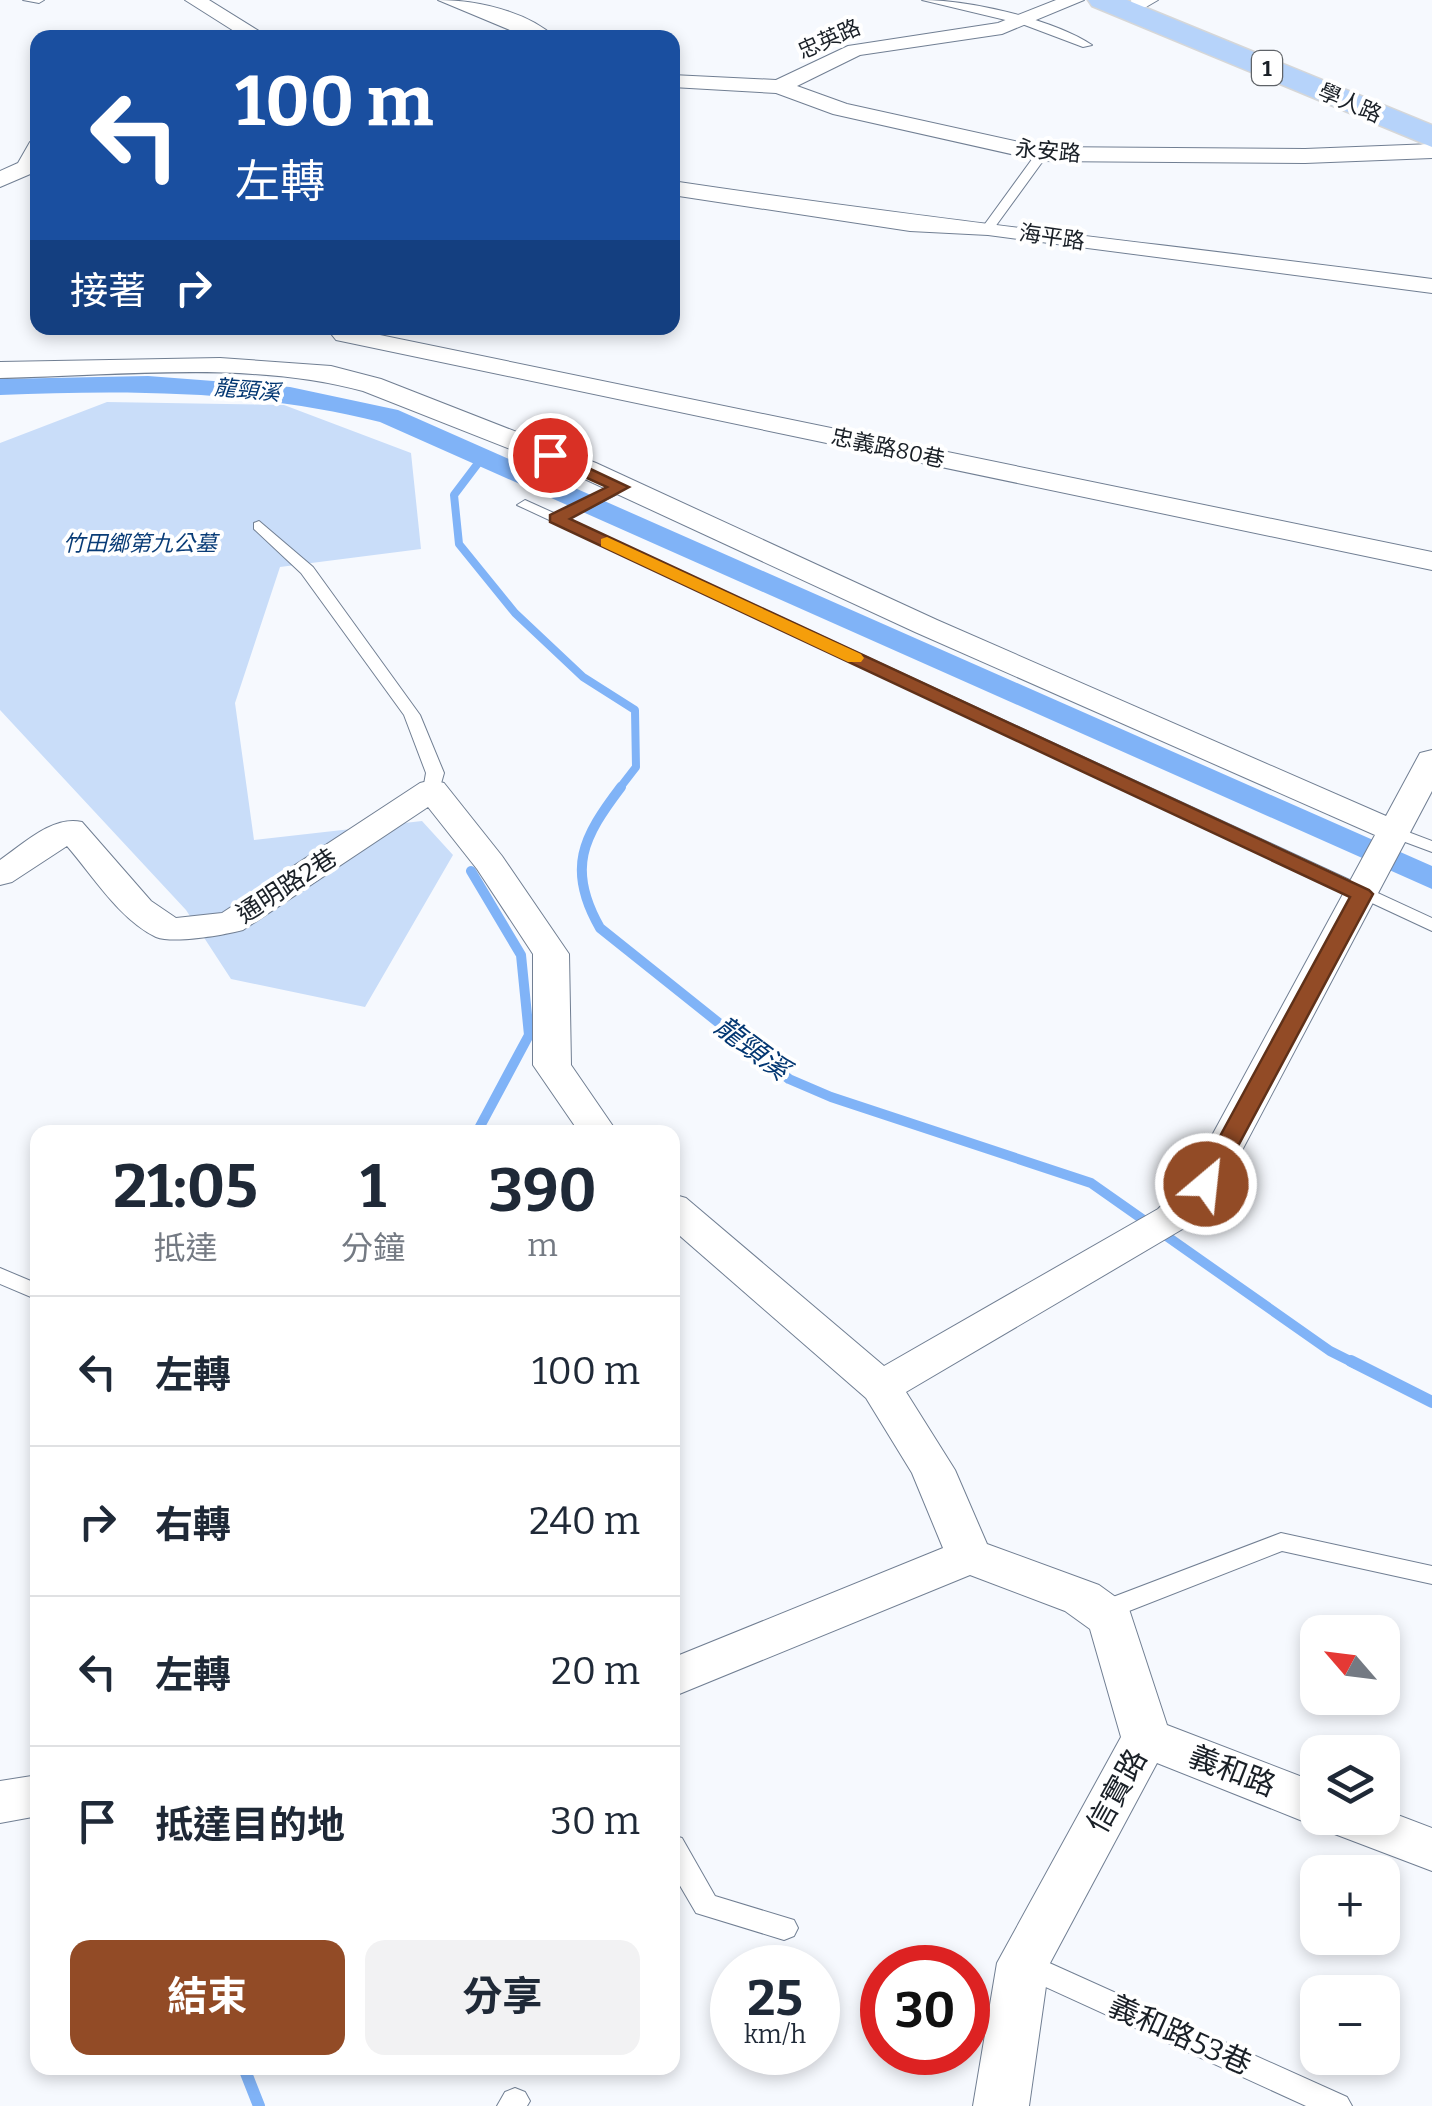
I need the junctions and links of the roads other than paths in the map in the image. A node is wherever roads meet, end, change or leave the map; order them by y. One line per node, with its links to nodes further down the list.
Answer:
1 (28, 0): 2 (lane)
2 (39, 0)
3 (195, 0): 10 (street)
4 (448, 0): 11 (street)
5 (927, 0): 9 (lane)
6 (1074, 0): 9 (street, 忠英路)
7 (1102, 0): 16 (main road, 學人路 / 1)
8 (1140, 1): 15 (main road, 學人路 / 1)
9 (1025, 21): 12 (lane); 14 (street, 忠英路)
10 (246, 30)
11 (530, 30)
12 (1087, 46)
13 (680, 81): 14 (street, 永安路)
14 (779, 87): 18 (street, 永安路)
15 (1432, 121)
16 (1432, 137)
17 (1432, 151): 18 (street, 永安路)
18 (1042, 154): 22 (lane)
19 (30, 161): 20 (street)
20 (0, 180)
21 (680, 189): 22 (street, 海平路)
22 (988, 228): 23 (street, 海平路)
23 (1432, 286)
24 (345, 335): 27 (street)
25 (367, 335): 32 (street, 忠義路80巷)
26 (0, 370): 27 (street)
27 (331, 374): 28 (street)
28 (620, 487): 30 (lane); 35 (street)
29 (525, 506): 30 (lane)
30 (556, 519): 38 (lane)
31 (259, 526): 34 (lane)
32 (1432, 560)
33 (1432, 760): 35 (street)
34 (432, 790): 37 (street, 通明路2巷); 40 (street)
35 (1393, 837): 36 (lane); 38 (street)
36 (1432, 847)
37 (0, 876)
38 (1364, 890): 39 (lane); 44 (street)
39 (1432, 925)
40 (593, 1125)
41 (680, 1214): 44 (street)
42 (0, 1275): 43 (lane)
43 (30, 1289)
44 (881, 1388): 45 (street)
45 (969, 1556): 47 (street); 48 (street)
46 (1432, 1575): 47 (lane)
47 (1101, 1612): 49 (street, 信實路)
48 (680, 1675)
49 (1146, 1738): 51 (street, 義和路); 57 (street, 信實路)
50 (30, 1796): 52 (street)
51 (1300, 1798)
52 (0, 1802)
53 (1394, 1835): 54 (street)
54 (1432, 1850)
55 (680, 1860): 56 (lane)
56 (784, 1928)
57 (1023, 1963): 58 (street, 信實路); 59 (lane, 義和路53巷)
58 (1001, 2106)
59 (1337, 2106)

